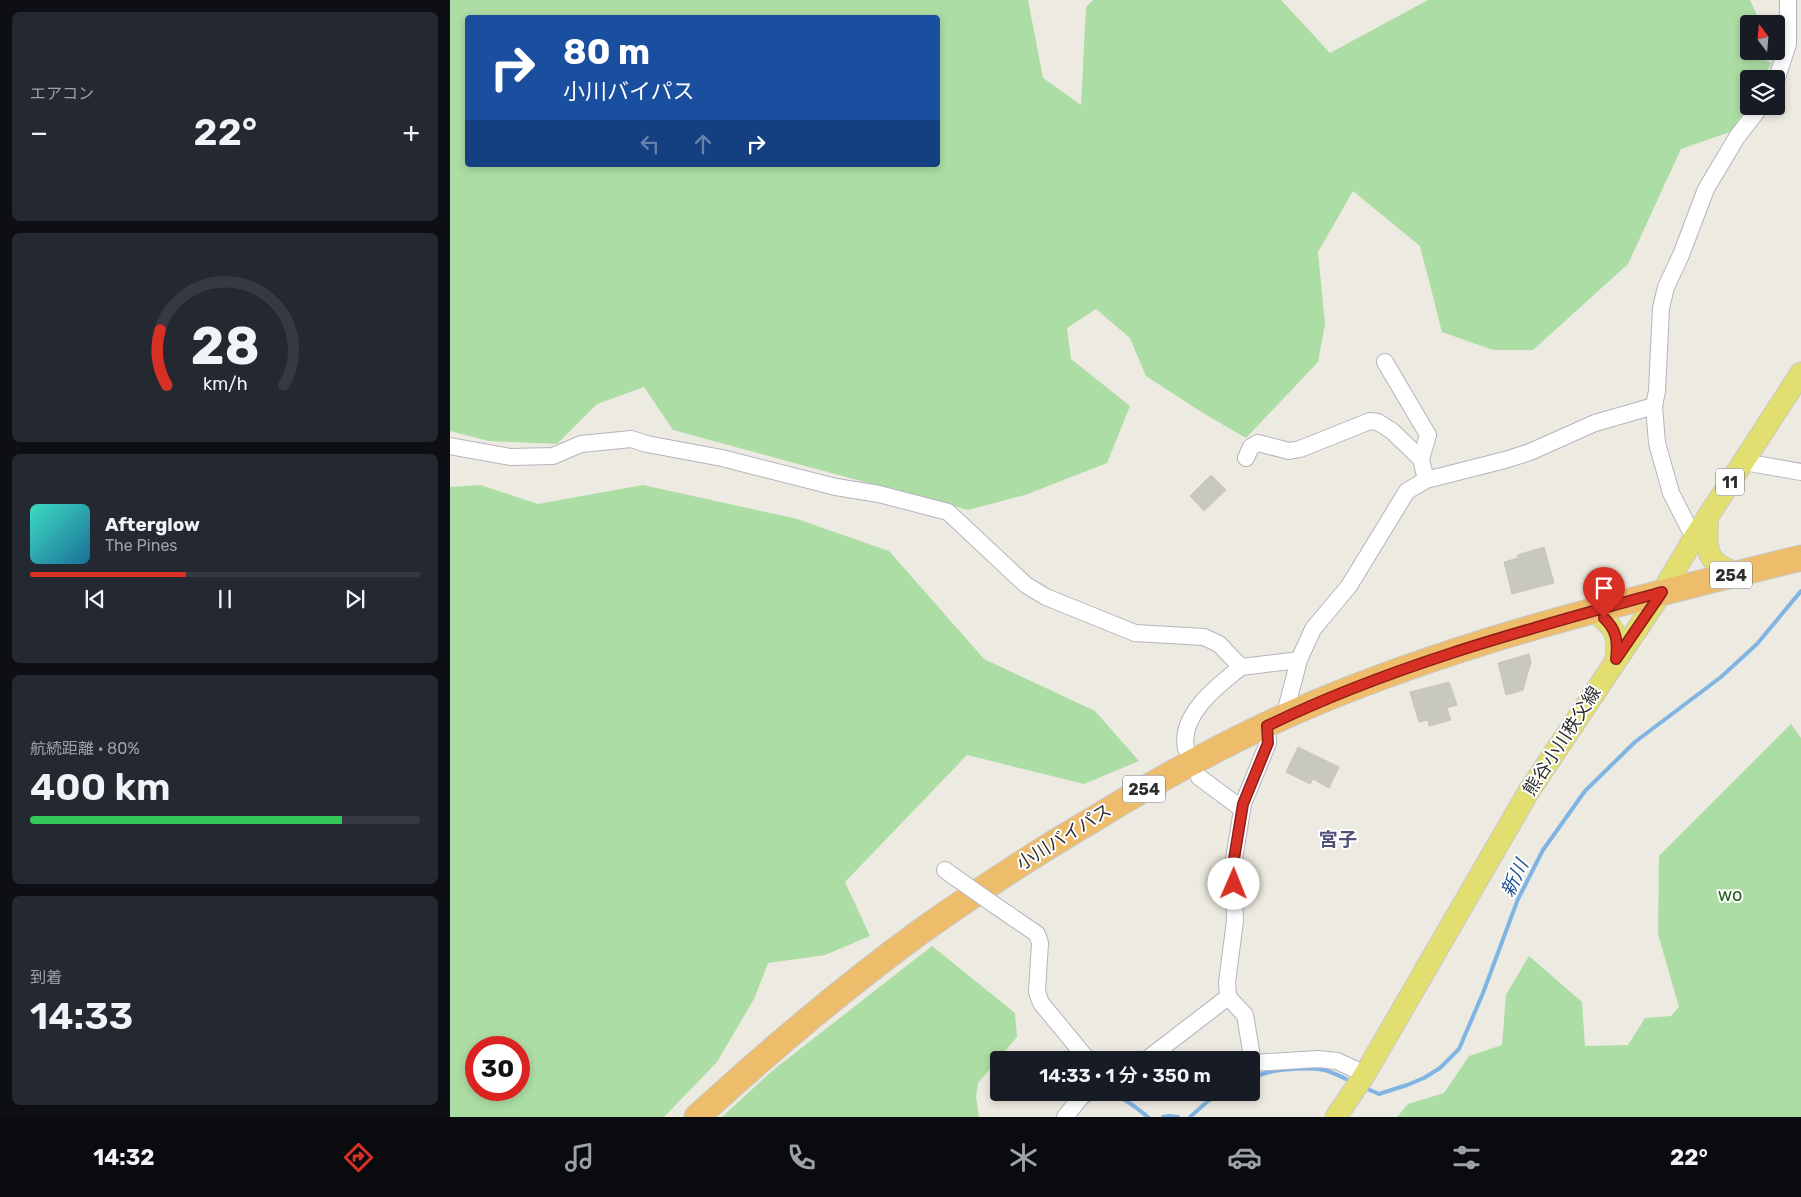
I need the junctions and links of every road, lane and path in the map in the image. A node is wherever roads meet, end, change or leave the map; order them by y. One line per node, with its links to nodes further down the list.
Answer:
1 (1788, 0): 2 (street)
2 (1780, 70)
3 (1754, 115): 6 (street)
4 (1385, 362): 9 (street)
5 (1801, 373): 10 (main road, 熊谷小川秩父線 / 11)
6 (1654, 406): 12 (street); 14 (street)
7 (450, 446): 21 (street)
8 (1246, 458): 9 (street)
9 (1421, 459): 12 (street)
10 (1744, 462): 11 (street); 13 (main road, 熊谷小川秩父線 / 11)
11 (1801, 472)
12 (1426, 480): 20 (street)
13 (1708, 516): 14 (main road, 熊谷小川秩父線 / 11); 16 (main road)
14 (1694, 538): 17 (main road, 熊谷小川秩父線 / 11)
15 (1801, 558): 16 (highway, 小川バイパス / 254)
16 (1738, 574): 17 (highway, 小川バイパス / 254)
17 (1662, 592): 18 (highway, 小川バイパス / 254); 19 (main road, 熊谷小川秩父線 / 11)
18 (1593, 611): 19 (main road); 22 (highway, 小川バイパス / 254)
19 (1616, 659): 30 (main road, 熊谷小川秩父線 / 11)
20 (1300, 660): 21 (street); 22 (street)
21 (1241, 667): 23 (street)
22 (1276, 721): 25 (street); 32 (highway, 小川バイパス / 254)
23 (1186, 749)
24 (1199, 777): 25 (street)
25 (1242, 809): 27 (street)
26 (950, 874): 28 (street, bridge)
27 (1228, 997): 29 (street); 30 (street)
28 (1081, 1051)
29 (1158, 1051)
30 (1365, 1074): 34 (main road, 熊谷小川秩父線 / 11)
31 (1078, 1101): 33 (street)
32 (697, 1117)
33 (1065, 1117)
34 (1336, 1117)

